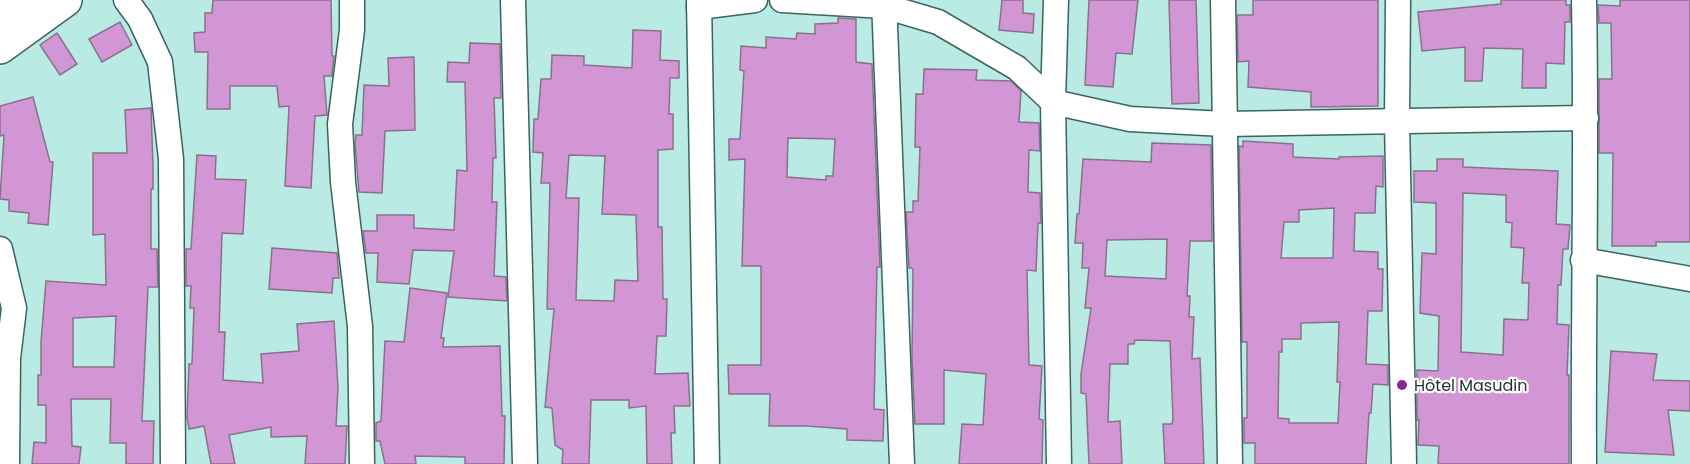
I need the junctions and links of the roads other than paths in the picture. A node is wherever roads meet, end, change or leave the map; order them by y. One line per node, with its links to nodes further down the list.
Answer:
1 (21, 0): 14 (street)
2 (65, 0): 15 (street)
3 (126, 0): 24 (street)
4 (352, 0): 25 (street)
5 (513, 0): 26 (street)
6 (755, 0): 12 (street)
7 (782, 0): 13 (street)
8 (1056, 0): 16 (street)
9 (1223, 0): 19 (street)
10 (1398, 0): 18 (street)
11 (1584, 0): 17 (street)
12 (699, 3): 27 (street)
13 (884, 3): 16 (street); 28 (street)
14 (0, 15)
15 (0, 47)
16 (1053, 102): 19 (street); 29 (street)
17 (1586, 118): 18 (street); 21 (street)
18 (1397, 122): 19 (street); 31 (street)
19 (1224, 124): 30 (street)
20 (0, 249): 23 (street)
21 (1583, 260): 22 (street); 32 (street)
22 (1690, 279)
23 (7, 464)
24 (173, 464)
25 (362, 464)
26 (525, 464)
27 (707, 464)
28 (902, 464)
29 (1059, 464)
30 (1230, 464)
31 (1404, 464)
32 (1584, 464)

